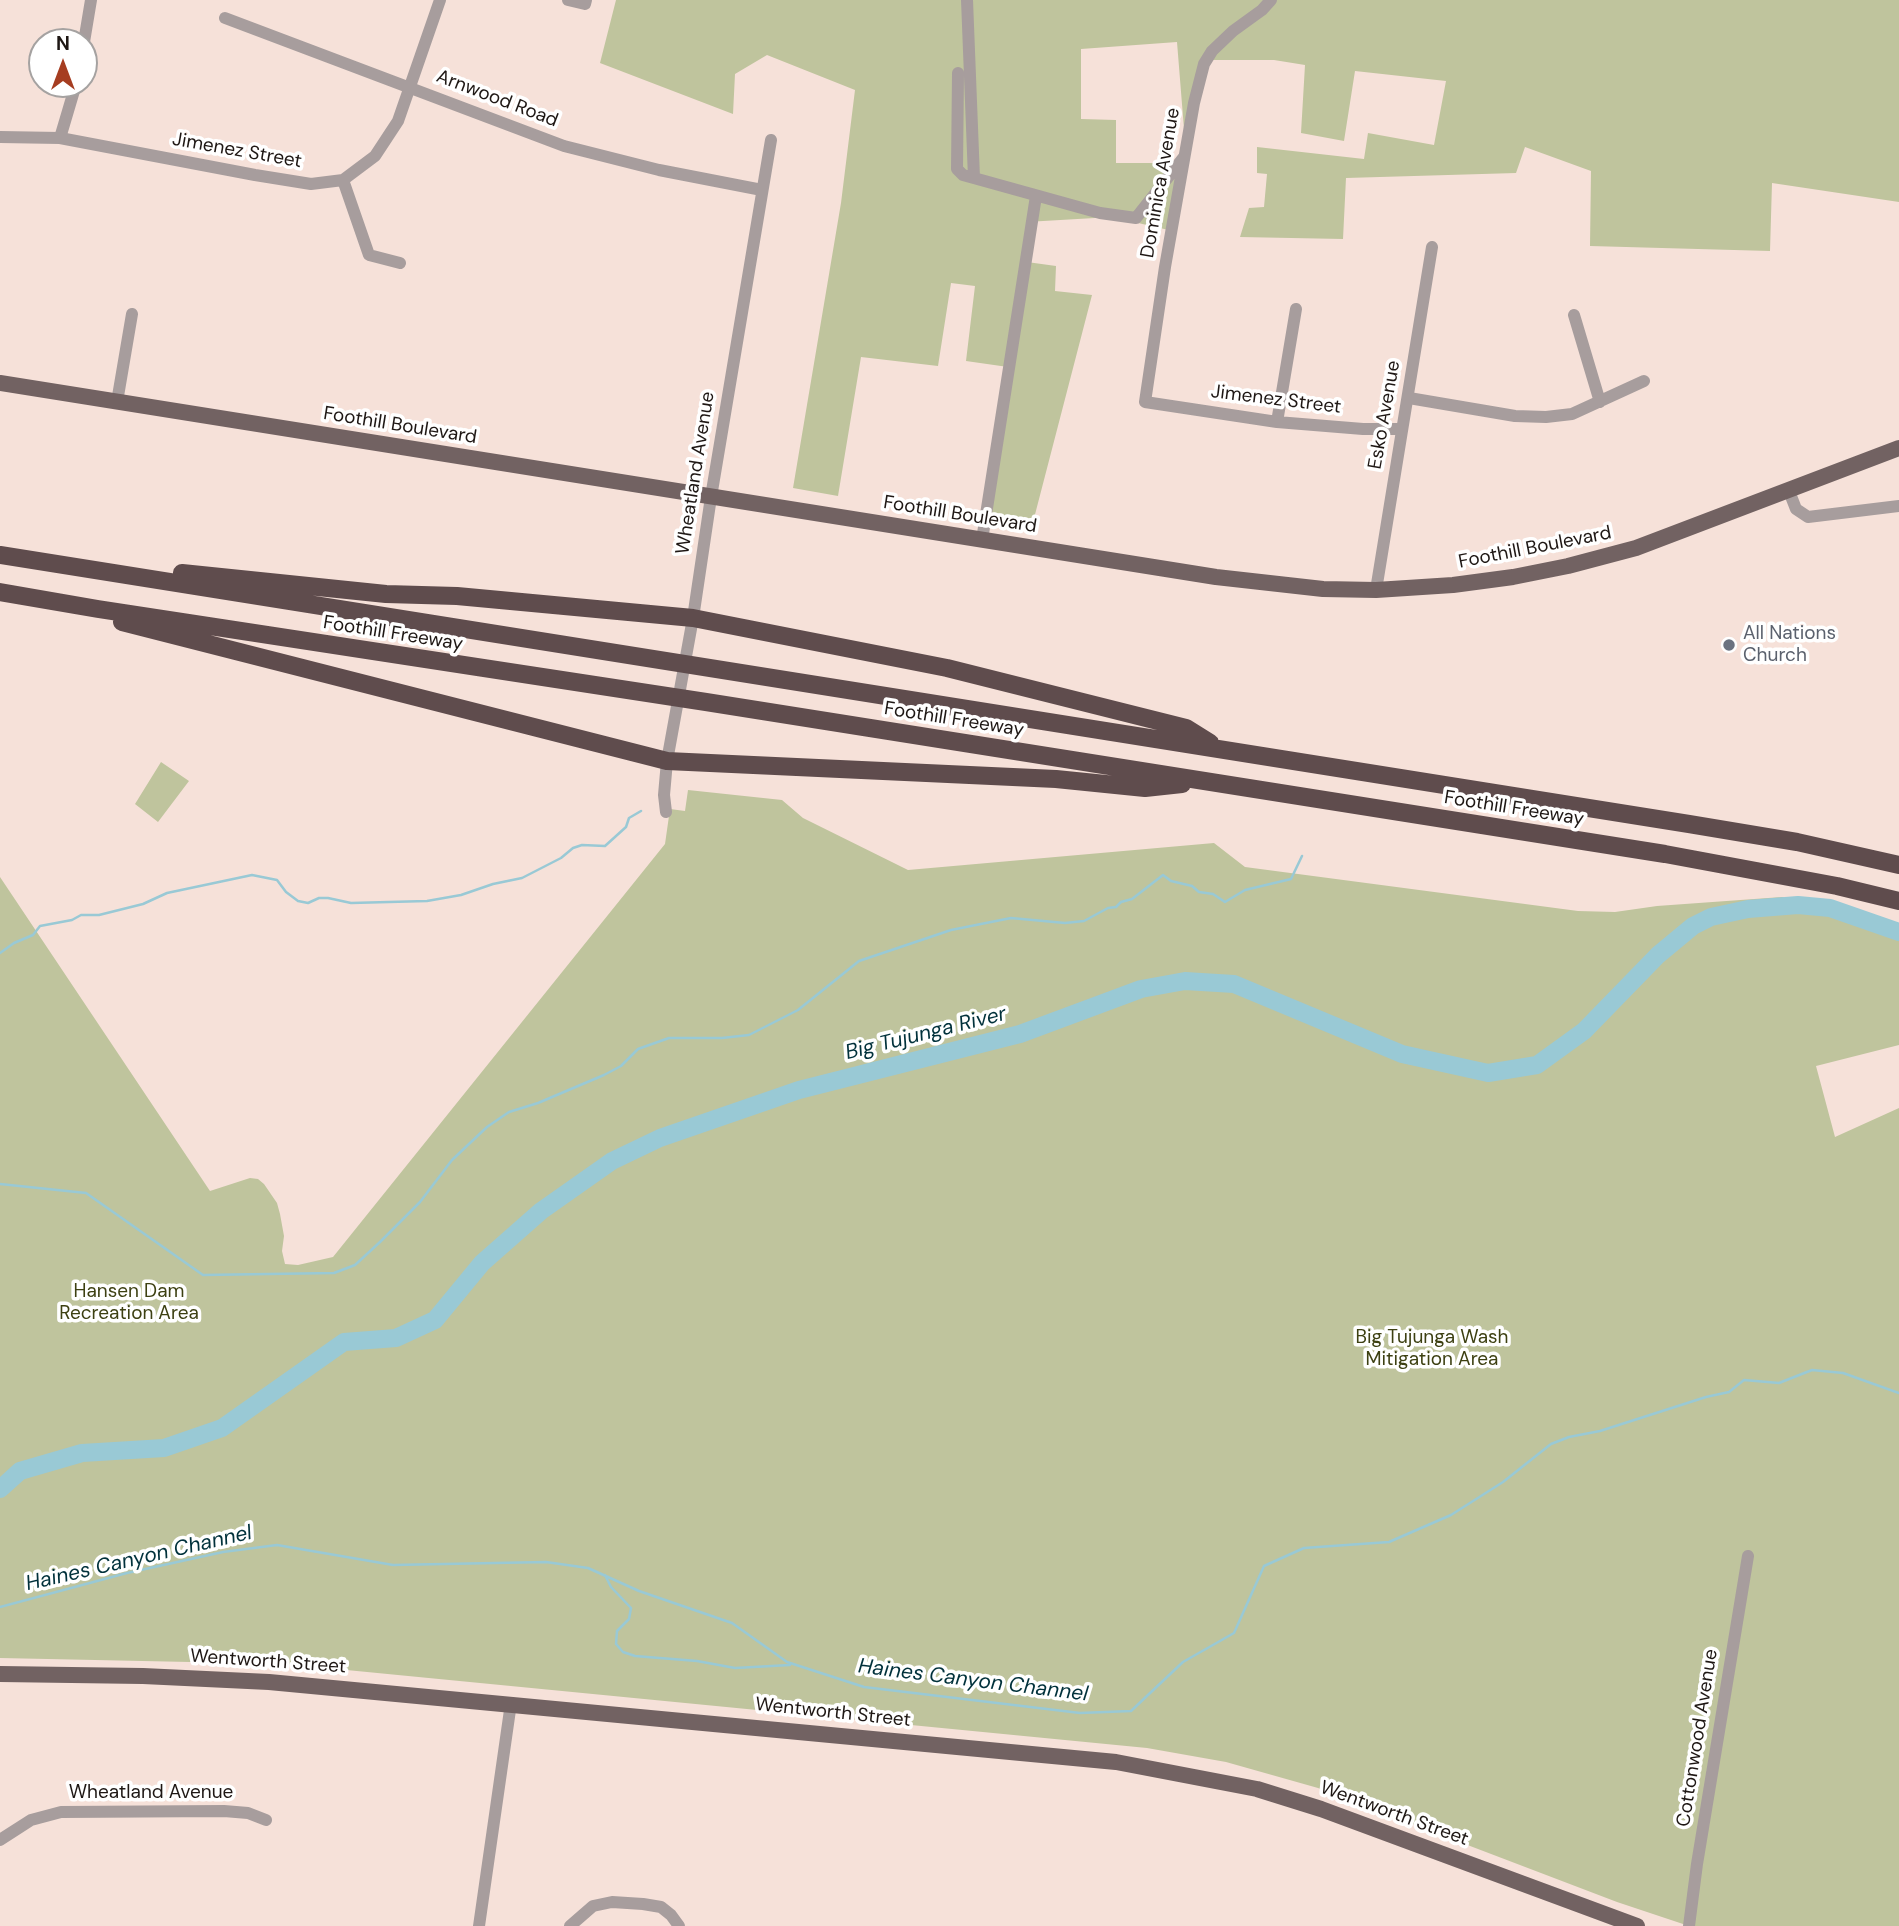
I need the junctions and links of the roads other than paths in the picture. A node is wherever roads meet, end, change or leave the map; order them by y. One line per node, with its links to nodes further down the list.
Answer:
1 (91, 0): 8 (street)
2 (440, 0): 10 (street)
3 (568, 0): 6 (street)
4 (967, 0): 16 (street)
5 (1271, 0): 15 (street, Dominica Avenue)
6 (585, 2)
7 (225, 18): 10 (street, Arnwood Road)
8 (86, 28)
9 (958, 73): 16 (street)
10 (410, 86): 17 (street); 18 (street, Arnwood Road)
11 (72, 98): 13 (street)
12 (0, 137): 13 (street, Jimenez Street)
13 (60, 138): 17 (street, Jimenez Street)
14 (771, 140): 18 (street, Wheatland Avenue)
15 (1185, 155): 19 (street); 29 (street, Dominica Avenue)
16 (974, 178): 19 (street)
17 (343, 180): 21 (street)
18 (762, 190): 35 (street, Wheatland Avenue)
19 (1036, 196): 37 (street)
20 (1432, 247): 27 (street, Esko Avenue)
21 (400, 263)
22 (1296, 309): 31 (street)
23 (132, 314): 28 (street)
24 (1574, 315): 30 (street)
25 (1644, 381): 30 (street)
26 (0, 383): 28 (main road, Foothill Boulevard)
27 (1409, 398): 30 (street); 32 (street, Esko Avenue)
28 (117, 402): 35 (main road, Foothill Boulevard)
29 (1145, 402): 31 (street, Jimenez Street)
30 (1600, 402)
31 (1277, 422): 32 (street, Jimenez Street)
32 (1402, 429): 39 (street, Esko Avenue)
33 (1899, 447): 34 (main road, Foothill Boulevard)
34 (1789, 491): 36 (street); 39 (main road, Foothill Boulevard)
35 (711, 497): 37 (main road, Foothill Boulevard); 42 (street, Wheatland Avenue)
36 (1899, 506)
37 (982, 540): 39 (main road, Foothill Boulevard)
38 (0, 555): 42 (highway); 43 (highway, Foothill Freeway)
39 (1376, 590)
40 (0, 592): 41 (highway, Foothill Freeway)
41 (98, 609): 44 (highway); 45 (highway, Foothill Freeway)
42 (693, 618): 43 (highway); 44 (street, Wheatland Avenue)
43 (1219, 749): 47 (highway, Foothill Freeway)
44 (667, 761): 45 (highway); 46 (street, Wheatland Avenue)
45 (1205, 781): 48 (highway, Foothill Freeway)
46 (666, 812)
47 (1899, 865)
48 (1899, 901)
49 (1748, 1556): 58 (street, Cottonwood Avenue)
50 (0, 1674): 51 (main road, Wentworth Street)
51 (511, 1703): 54 (street); 57 (main road, Wentworth Street)
52 (266, 1820): 53 (street, Wheatland Avenue)
53 (0, 1840)
54 (480, 1926)
55 (570, 1926): 56 (street)
56 (679, 1926)
57 (1637, 1926)
58 (1689, 1926)

